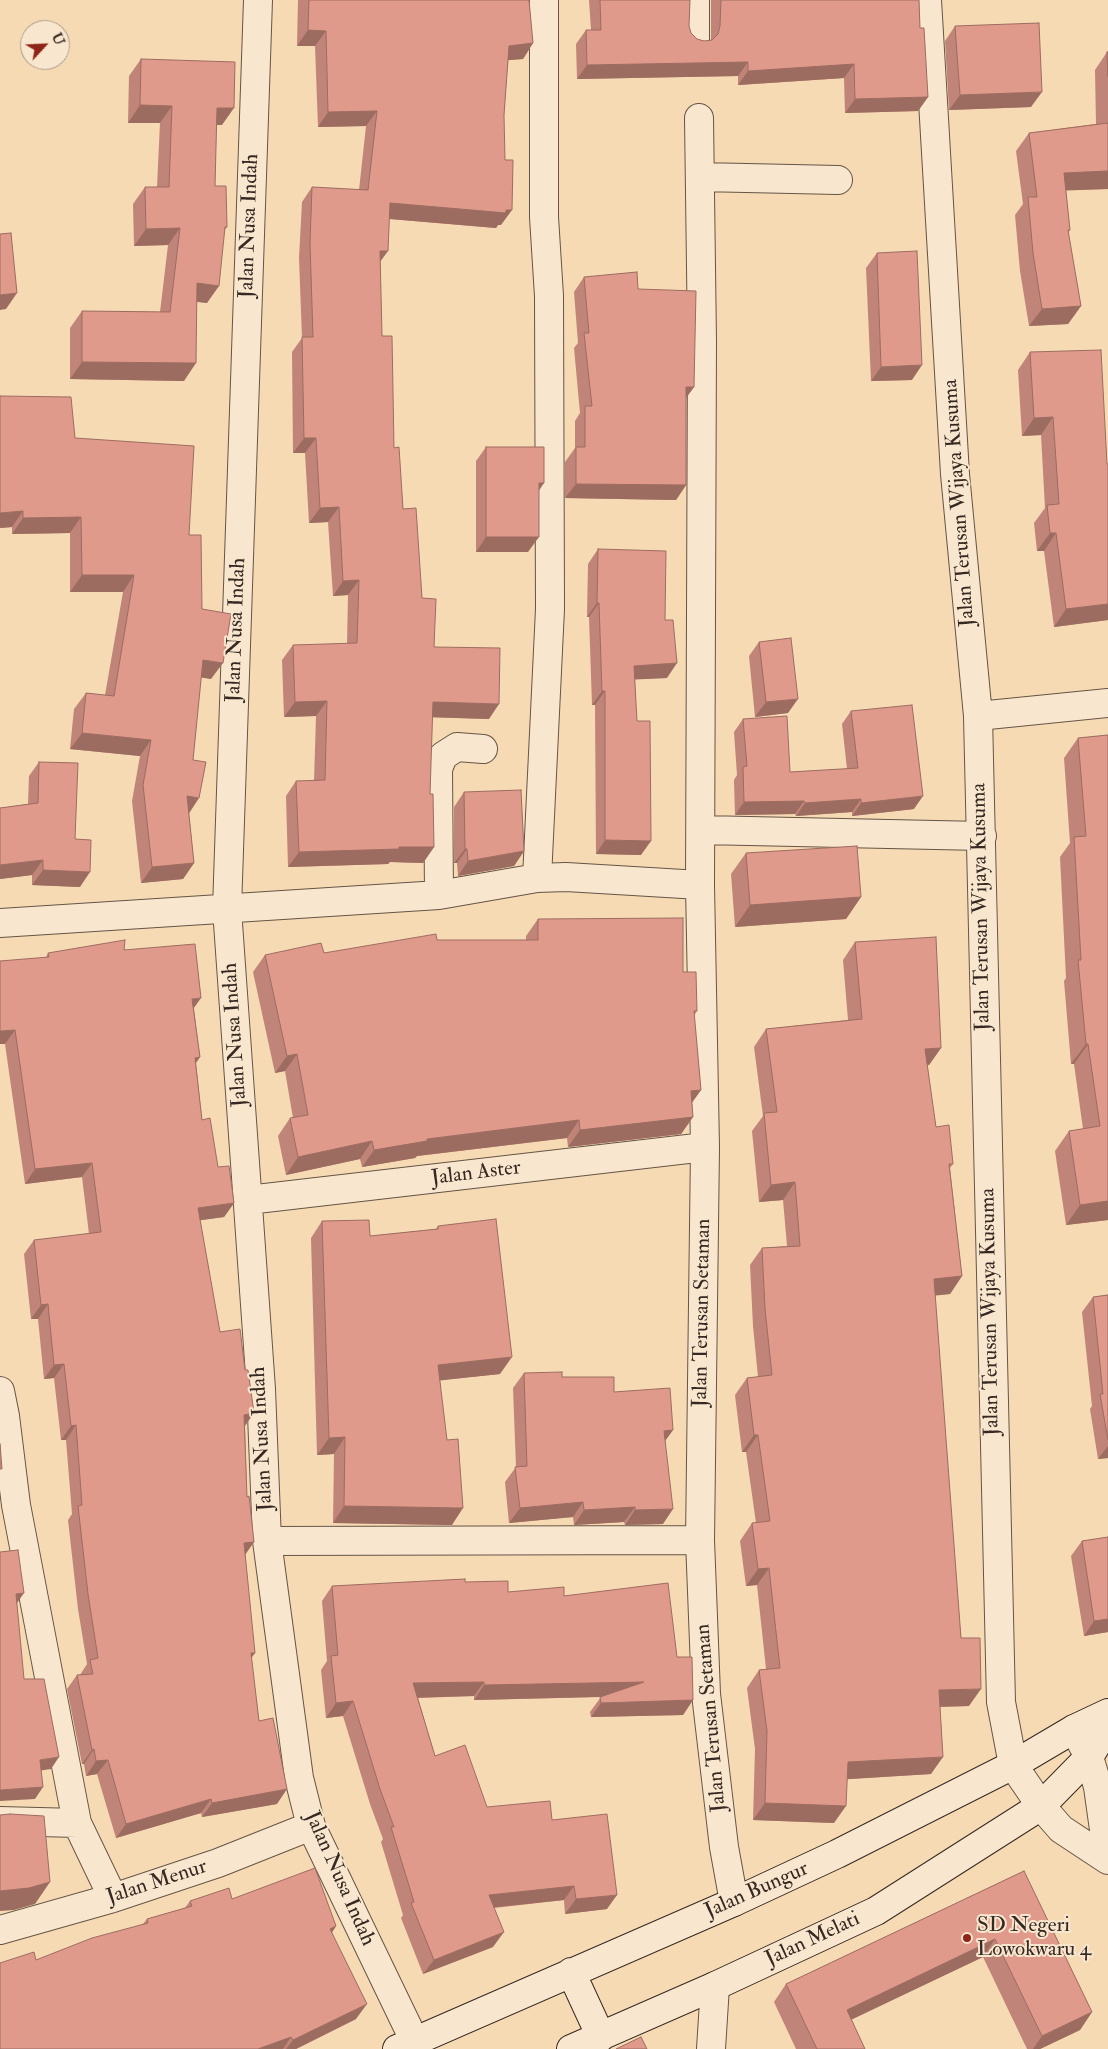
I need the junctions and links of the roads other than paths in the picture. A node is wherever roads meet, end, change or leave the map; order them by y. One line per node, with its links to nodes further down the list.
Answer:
1 (258, 0): 17 (street, Jalan Nusa Indah)
2 (544, 0): 14 (street)
3 (695, 0): 5 (street)
4 (927, 0): 10 (street, Jalan Terusan Wijaya Kusuma)
5 (695, 40)
6 (699, 118): 7 (street, Jalan Terusan Setaman)
7 (700, 177): 8 (street); 12 (street, Jalan Terusan Setaman)
8 (838, 180)
9 (1108, 703): 10 (street)
10 (978, 716): 13 (street, Jalan Terusan Wijaya Kusuma)
11 (483, 749): 16 (street)
12 (702, 830): 13 (street); 15 (street, Jalan Terusan Setaman)
13 (982, 836): 28 (street, Jalan Terusan Wijaya Kusuma)
14 (537, 878): 15 (street); 16 (street)
15 (700, 885): 19 (street, Jalan Terusan Setaman)
16 (439, 895): 17 (street)
17 (227, 908): 18 (street); 20 (street, Jalan Nusa Indah)
18 (0, 923)
19 (705, 1147): 20 (street, Jalan Aster); 22 (street, Jalan Terusan Setaman)
20 (248, 1200): 23 (street, Jalan Nusa Indah)
21 (2, 1408): 31 (street)
22 (700, 1540): 23 (street); 35 (street, Jalan Terusan Setaman)
23 (267, 1541): 32 (street, Jalan Nusa Indah)
24 (1108, 1713): 26 (street, Jalan Bungur)
25 (1108, 1726): 27 (street)
26 (1074, 1729): 27 (street); 28 (street, Jalan Bungur)
27 (1089, 1757): 29 (street); 33 (street)
28 (1014, 1765): 29 (street, Jalan Terusan Wijaya Kusuma); 35 (street, Jalan Bungur)
29 (1041, 1806): 33 (street, Jalan Terusan Wijaya Kusuma); 38 (street, Jalan Melati)
30 (0, 1821): 31 (street)
31 (77, 1823): 34 (street)
32 (312, 1826): 34 (street, Jalan Menur); 40 (street, Jalan Nusa Indah)
33 (1108, 1859)
34 (112, 1898): 36 (street, Jalan Menur)
35 (734, 1902): 37 (street, Jalan Bungur)
36 (0, 1930)
37 (571, 1972): 39 (street); 40 (street, Jalan Bungur)
38 (716, 1986): 39 (street, Jalan Melati); 42 (street)
39 (600, 2037): 41 (street, Jalan Melati)
40 (406, 2046)
41 (571, 2049)
42 (711, 2049)

